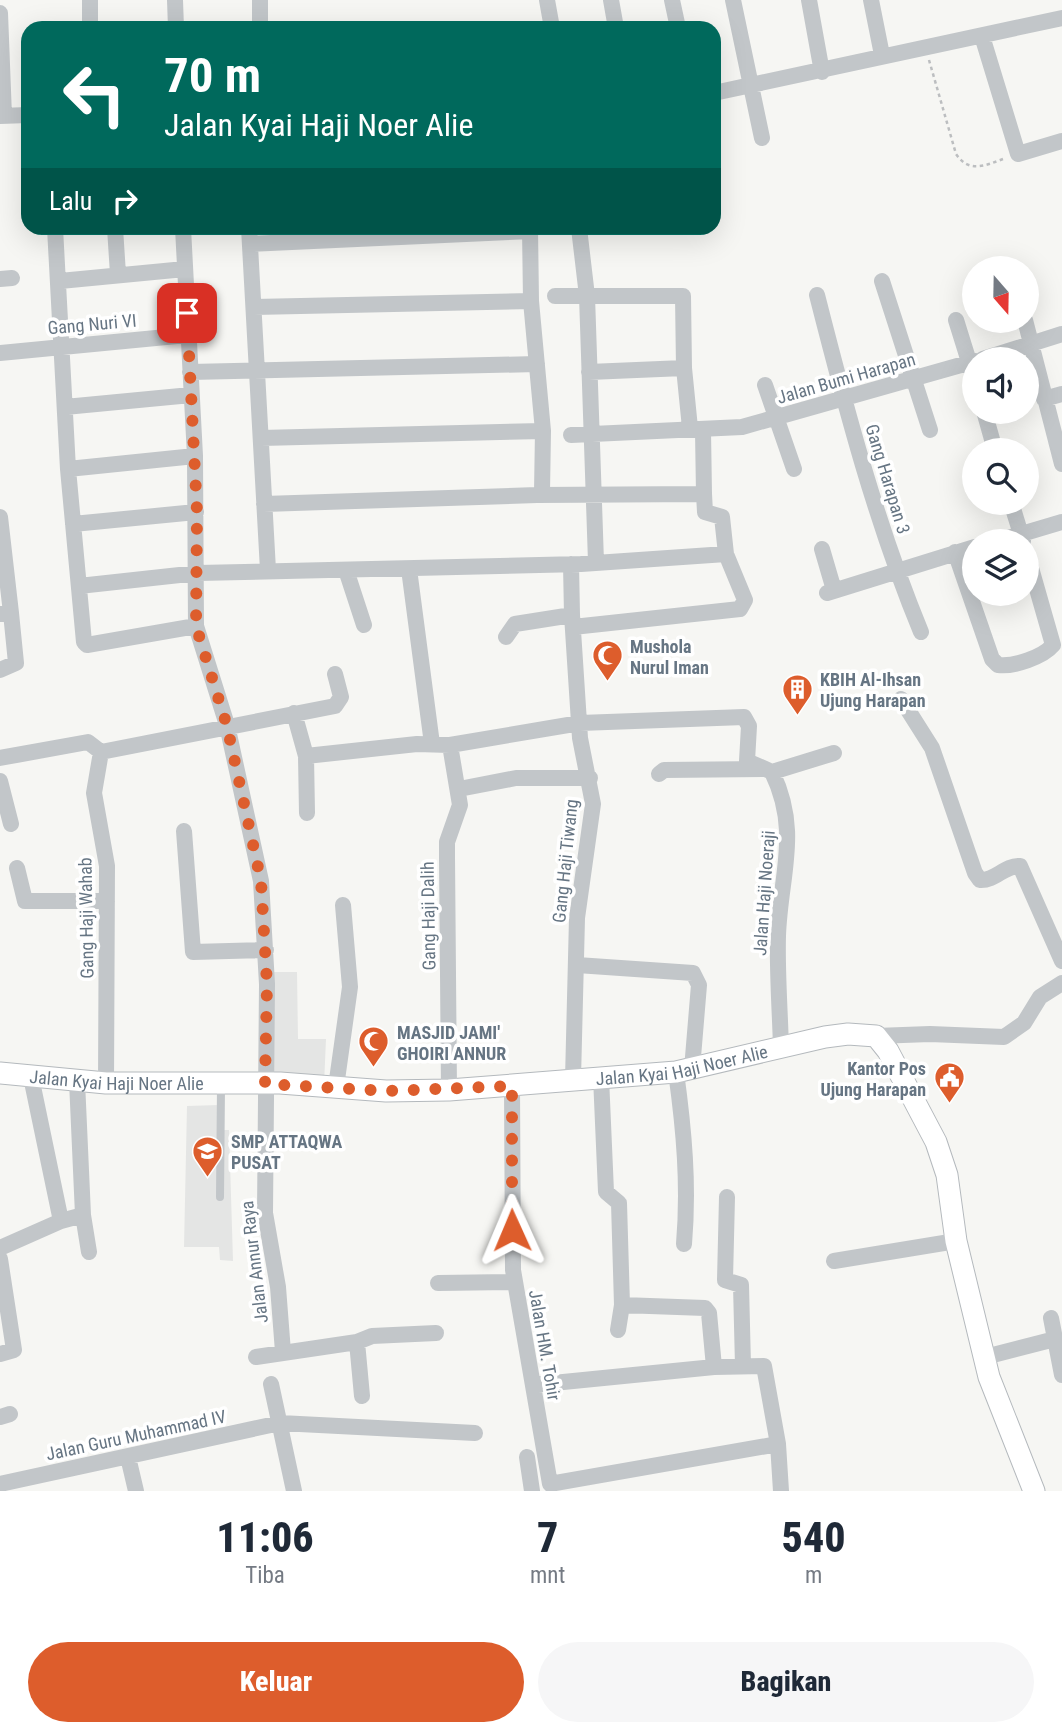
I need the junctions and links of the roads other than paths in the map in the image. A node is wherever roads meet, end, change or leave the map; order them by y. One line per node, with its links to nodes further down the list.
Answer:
1 (90, 0): 12 (street)
2 (175, 0): 13 (street)
3 (260, 0): 14 (street)
4 (547, 0): 15 (street)
5 (611, 0): 16 (street)
6 (672, 0): 17 (street)
7 (733, 0): 21 (street)
8 (809, 0): 20 (street)
9 (871, 0): 19 (street)
10 (0, 13): 24 (street)
11 (1062, 18): 18 (street)
12 (90, 21)
13 (176, 21)
14 (260, 21)
15 (551, 21)
16 (615, 21)
17 (676, 21)
18 (982, 36): 19 (street); 26 (street)
19 (882, 55): 20 (street)
20 (822, 72): 21 (street)
21 (752, 85): 22 (street); 25 (street)
22 (721, 92)
23 (21, 115): 24 (street)
24 (2, 116)
25 (762, 138)
26 (1062, 141)
27 (56, 235): 37 (street)
28 (115, 235): 36 (street)
29 (183, 235): 35 (street, Jalan Annur Raya)
30 (249, 235): 34 (street)
31 (418, 235): 34 (street)
32 (530, 235): 42 (street)
33 (580, 235): 41 (street)
34 (250, 244): 43 (street)
35 (185, 269): 36 (street); 47 (street, Jalan Annur Raya)
36 (118, 274): 37 (street)
37 (60, 281): 49 (street)
38 (882, 281): 59 (street)
39 (817, 295): 64 (street, Gang Harapan 3)
40 (555, 296): 41 (street)
41 (587, 296): 55 (street); 58 (street)
42 (531, 301): 43 (street); 53 (street)
43 (254, 307): 56 (street)
44 (956, 320): 50 (street)
45 (1029, 333): 48 (street)
46 (1062, 334): 48 (street, Jalan Bumi Harapan)
47 (187, 335): 49 (street, Gang Nuri VI); 57 (street, Jalan Annur Raya)
48 (1032, 344): 51 (street, Jalan Bumi Harapan); 63 (street)
49 (61, 345): 52 (street, Gang Nuri VI); 65 (street)
50 (969, 347)
51 (1022, 347)
52 (0, 353)
53 (537, 364): 56 (street); 69 (street)
54 (962, 365): 59 (street, Jalan Bumi Harapan)
55 (684, 368): 58 (street); 67 (street)
56 (257, 371): 57 (street); 72 (street)
57 (190, 372): 62 (street, Jalan Annur Raya)
58 (589, 372): 71 (street)
59 (912, 379): 64 (street, Jalan Bumi Harapan); 68 (street)
60 (765, 385): 66 (street)
61 (1062, 394): 63 (street)
62 (191, 395): 65 (street); 74 (street, Jalan Annur Raya)
63 (1044, 399): 73 (street)
64 (844, 400): 66 (street, Jalan Bumi Harapan); 93 (street, Gang Harapan 3)
65 (65, 407): 75 (street)
66 (775, 418): 67 (street, Jalan Bumi Harapan); 76 (street)
67 (696, 429): 71 (street, Jalan Bumi Harapan); 77 (street)
68 (930, 430)
69 (542, 431): 72 (street); 78 (street)
70 (571, 435): 71 (street, Jalan Bumi Harapan)
71 (590, 435): 79 (street)
72 (261, 438): 80 (street)
73 (1061, 455)
74 (195, 456): 75 (street); 81 (street, Jalan Annur Raya)
75 (68, 469): 84 (street)
76 (794, 469)
77 (704, 494): 79 (street); 89 (street)
78 (537, 495): 79 (street); 80 (street)
79 (593, 496): 90 (street)
80 (264, 504): 94 (street)
81 (197, 512): 84 (street); 97 (street, Jalan Annur Raya)
82 (0, 517): 101 (street)
83 (1062, 522): 85 (street)
84 (73, 524): 98 (street)
85 (1039, 531)
86 (822, 549): 93 (street)
87 (962, 550): 88 (street)
88 (955, 552): 93 (street); 96 (street)
89 (726, 554): 90 (street); 102 (street)
90 (596, 562): 91 (street)
91 (571, 565): 92 (street); 102 (street, Gang Haji Tiwang)
92 (409, 569): 95 (street); 113 (street)
93 (895, 569): 105 (street, Gang Harapan 3)
94 (268, 570): 95 (street); 97 (street)
95 (346, 570): 103 (street)
96 (962, 572)
97 (198, 573): 98 (street); 104 (street, Jalan Annur Raya)
98 (79, 586): 104 (street)
99 (1039, 596): 100 (street)
100 (974, 606)
101 (5, 613): 107 (street)
102 (572, 621): 106 (street); 111 (street, Gang Haji Tiwang)
103 (364, 625)
104 (196, 626): 112 (street, Jalan Annur Raya)
105 (921, 632)
106 (506, 637)
107 (0, 670)
108 (335, 674): 110 (street)
109 (901, 699): 131 (street)
110 (294, 713): 112 (street); 117 (street)
111 (580, 723): 114 (street); 119 (street, Jalan Haji Noeraji); 121 (street, Gang Haji Tiwang)
112 (227, 726): 115 (street); 130 (street, Jalan Annur Raya)
113 (432, 744): 114 (street); 117 (street)
114 (450, 745): 123 (street, Gang Haji Dalih)
115 (101, 752): 118 (street); 128 (street, Gang Haji Wahab)
116 (834, 753): 119 (street)
117 (306, 756): 124 (street)
118 (0, 758)
119 (769, 771): 120 (street); 135 (street, Jalan Haji Noeraji)
120 (659, 774)
121 (590, 778): 123 (street); 132 (street, Gang Haji Tiwang)
122 (0, 781): 125 (street)
123 (459, 789): 147 (street, Gang Haji Dalih)
124 (307, 813)
125 (11, 824)
126 (184, 831): 130 (street)
127 (17, 867): 128 (street)
128 (107, 901): 142 (street, Gang Haji Wahab)
129 (343, 905): 146 (street)
130 (266, 950): 144 (street, Jalan Annur Raya)
131 (1062, 961)
132 (577, 964): 136 (street); 140 (street, Gang Haji Tiwang)
133 (1062, 983): 134 (street)
134 (876, 1036): 135 (street, Jalan Kyai Haji Noer Alie); 152 (street)
135 (781, 1048): 136 (street, Jalan Kyai Haji Noer Alie)
136 (684, 1070): 139 (street, Jalan Kyai Haji Noer Alie); 153 (street)
137 (0, 1073): 138 (street, Jalan Kyai Haji Noer Alie)
138 (31, 1077): 141 (street, Jalan Kyai Haji Noer Alie); 151 (street)
139 (601, 1077): 140 (street, Jalan Kyai Haji Noer Alie); 160 (street)
140 (573, 1079): 145 (street, Jalan Kyai Haji Noer Alie)
141 (77, 1081): 142 (street, Jalan Kyai Haji Noer Alie); 150 (street)
142 (106, 1083): 143 (street, Jalan Kyai Haji Noer Alie)
143 (221, 1083): 144 (street, Jalan Kyai Haji Noer Alie); 148 (lane)
144 (265, 1084): 146 (street, Jalan Kyai Haji Noer Alie); 167 (street, Jalan Annur Raya)
145 (512, 1086): 147 (street, Jalan Kyai Haji Noer Alie); 158 (street, Jalan HM. Tohir)
146 (335, 1087): 147 (street, Jalan Kyai Haji Noer Alie)
147 (449, 1090)
148 (220, 1197)
149 (727, 1197): 170 (street)
150 (83, 1215): 151 (street); 155 (street)
151 (61, 1221): 154 (street)
152 (956, 1241): 157 (street); 169 (street)
153 (684, 1244)
154 (0, 1248)
155 (89, 1252)
156 (0, 1259): 166 (street)
157 (834, 1261)
158 (514, 1282): 159 (street); 174 (street, Jalan HM. Tohir)
159 (438, 1283)
160 (622, 1305): 162 (street); 171 (street)
161 (1051, 1318): 164 (street)
162 (618, 1330)
163 (436, 1333): 165 (street)
164 (1055, 1339): 169 (street); 172 (street)
165 (357, 1342): 167 (street); 175 (street)
166 (7, 1352)
167 (283, 1352): 168 (street)
168 (256, 1357)
169 (985, 1357): 186 (street)
170 (743, 1366): 171 (street); 178 (street)
171 (714, 1367): 174 (street)
172 (1062, 1375)
173 (271, 1384): 176 (street)
174 (533, 1385): 178 (street, Jalan HM. Tohir)
175 (362, 1396)
176 (280, 1423): 177 (street, Jalan Guru Muhammad IV); 179 (street, Jalan Guru Muhammad IV); 183 (street)
177 (475, 1433)
178 (778, 1444): 185 (street)
179 (128, 1457): 181 (street, Jalan Guru Muhammad IV); 182 (street)
180 (527, 1457): 184 (street)
181 (0, 1484)
182 (136, 1491)
183 (294, 1491)
184 (532, 1491)
185 (781, 1491)
186 (1034, 1491)

